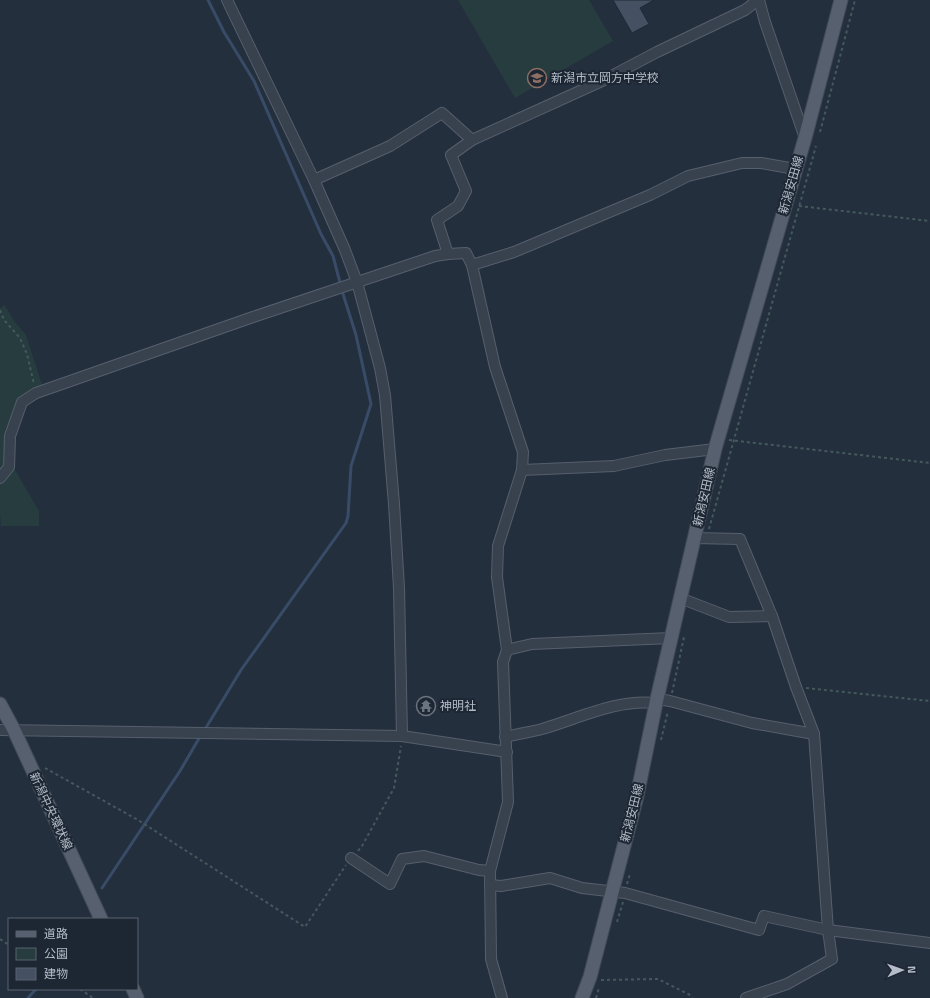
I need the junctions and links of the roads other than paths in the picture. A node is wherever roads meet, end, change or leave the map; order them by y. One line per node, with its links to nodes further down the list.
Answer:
1 (227, 0): 7 (street)
2 (759, 0): 4 (street); 5 (street)
3 (841, 0): 5 (main road, 新潟安田線)
4 (472, 140): 7 (street); 8 (street)
5 (810, 142): 6 (main road, 新潟安田線)
6 (795, 169): 9 (street); 11 (main road, 新潟安田線)
7 (314, 180): 10 (street)
8 (448, 254): 9 (street); 10 (street)
9 (472, 265): 12 (street)
10 (357, 282): 13 (street); 23 (street)
11 (717, 444): 12 (street); 14 (main road, 新潟安田線)
12 (522, 470): 18 (street)
13 (0, 478)
14 (701, 538): 15 (main road, 新潟安田線); 16 (street)
15 (680, 598): 16 (street); 17 (main road, 新潟安田線)
16 (772, 616): 22 (street)
17 (671, 638): 18 (street); 19 (main road, 新潟安田線)
18 (507, 650): 24 (street)
19 (661, 701): 22 (street); 24 (street); 29 (main road, 新潟安田線)
20 (0, 704): 21 (main road, 新潟中央環状線)
21 (4, 732): 23 (street); 30 (main road, 新潟中央環状線)
22 (814, 734): 31 (street)
23 (402, 736): 25 (street)
24 (505, 737): 25 (street)
25 (507, 752): 27 (street)
26 (351, 858): 27 (street)
27 (490, 871): 28 (street)
28 (490, 885): 29 (street); 33 (street)
29 (619, 893): 31 (street); 34 (main road, 新潟安田線)
30 (100, 918)
31 (828, 930): 32 (street); 35 (street)
32 (930, 943)
33 (502, 998)
34 (582, 998)
35 (746, 998)

